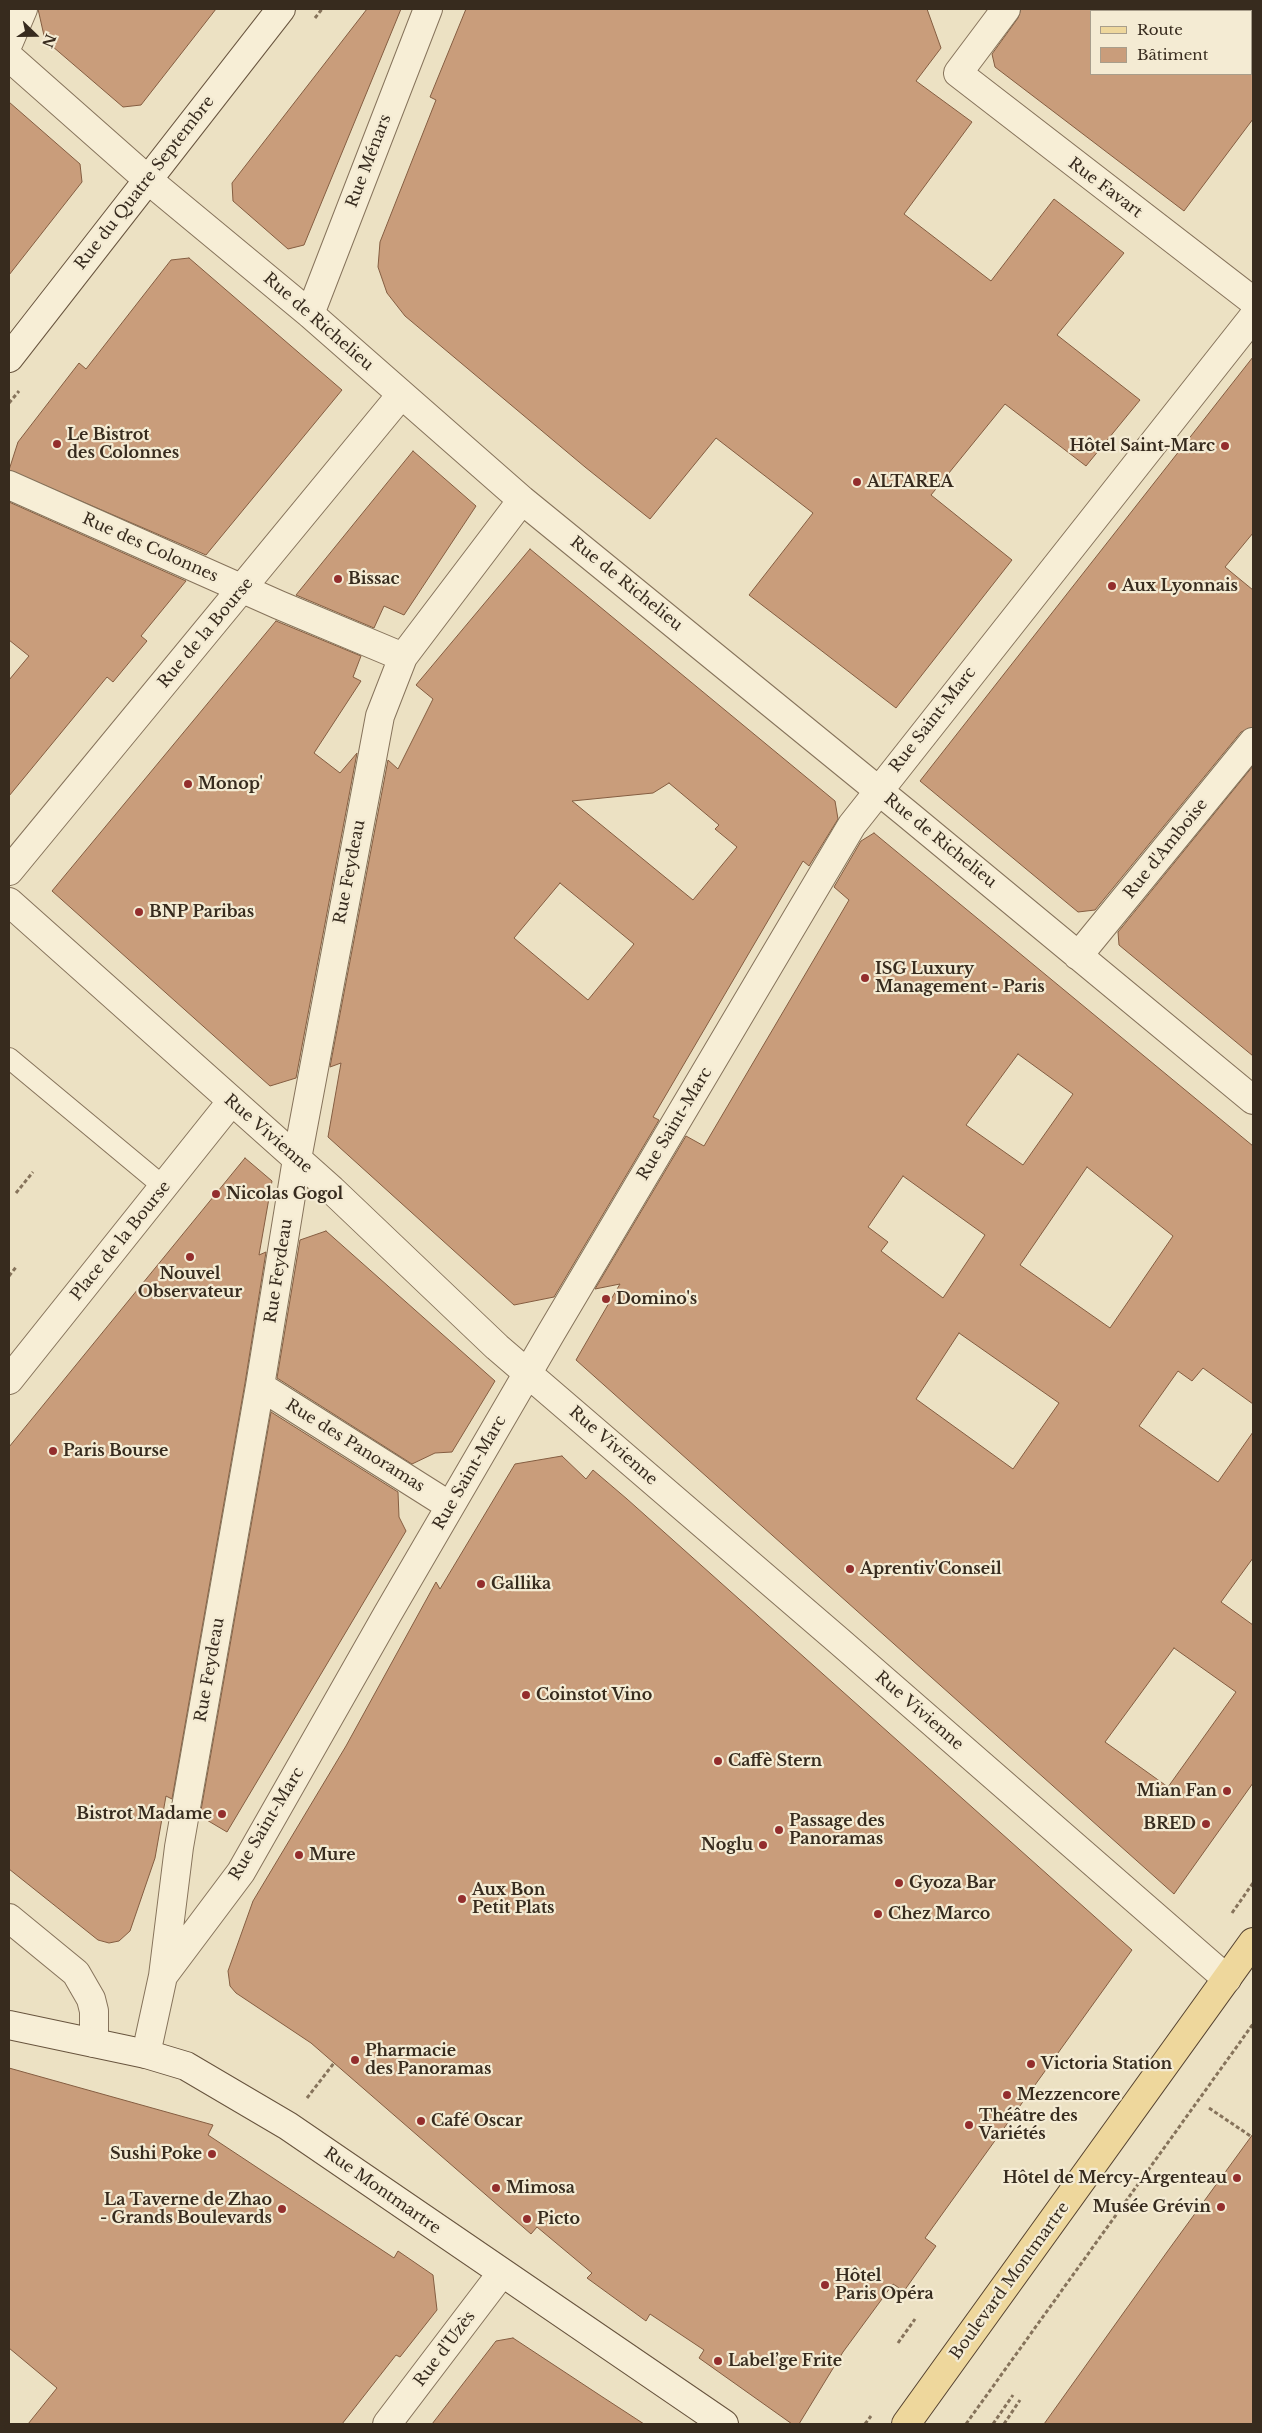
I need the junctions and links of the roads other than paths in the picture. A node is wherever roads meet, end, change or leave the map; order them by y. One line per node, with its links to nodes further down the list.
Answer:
1 (23, 9): 5 (street)
2 (281, 9): 7 (street, Rue du Quatre Septembre)
3 (428, 9): 9 (street, Rue Ménars)
4 (1006, 9): 8 (street, Rue Favart)
5 (9, 42)
6 (9, 57): 7 (street, Rue de Richelieu)
7 (147, 179): 9 (street, Rue de Richelieu); 11 (street, Rue du Quatre Septembre)
8 (1253, 301)
9 (310, 314): 12 (street, Rue de Richelieu)
10 (1253, 317): 18 (street, Rue Saint-Marc)
11 (9, 358)
12 (401, 395): 14 (street, Rue de Richelieu); 15 (street, Rue de la Bourse)
13 (9, 485): 15 (street, Rue des Colonnes)
14 (522, 500): 16 (street, Rue Feydeau); 18 (street, Rue de Richelieu)
15 (242, 589): 16 (street, Rue des Colonnes); 19 (street, Rue de la Bourse)
16 (403, 657): 25 (street, Rue Feydeau)
17 (1253, 742): 21 (street, Rue d'Amboise)
18 (878, 790): 21 (street, Rue de Richelieu); 27 (street, Rue Saint-Marc)
19 (9, 871)
20 (9, 902): 24 (street, Rue Vivienne)
21 (1078, 956): 23 (street, Rue de Richelieu)
22 (9, 1058): 26 (lane)
23 (1253, 1100)
24 (231, 1102): 25 (street, Rue Vivienne); 26 (street, Place de la Bourse)
25 (297, 1159): 27 (street, Rue Vivienne); 29 (street, Rue Feydeau)
26 (164, 1187): 28 (street, Place de la Bourse)
27 (528, 1373): 30 (street, Rue Saint-Marc); 34 (street, Rue Vivienne)
28 (9, 1380)
29 (260, 1386): 30 (street, Rue des Panoramas); 33 (street, Rue Feydeau)
30 (450, 1506): 33 (street, Rue Saint-Marc)
31 (9, 1918): 36 (street)
32 (1253, 1942): 34 (main road, Boulevard Montmartre)
33 (163, 1976): 37 (street, Rue Feydeau)
34 (1226, 1979): 41 (main road, Boulevard Montmartre)
35 (9, 2025): 36 (street, Rue Montmartre)
36 (94, 2043): 37 (street, Rue Montmartre)
37 (146, 2054): 38 (street, Rue Montmartre)
38 (501, 2274): 39 (street, Rue d'Uzès); 40 (street, Rue Montmartre)
39 (387, 2424)
40 (724, 2424)
41 (906, 2424)

